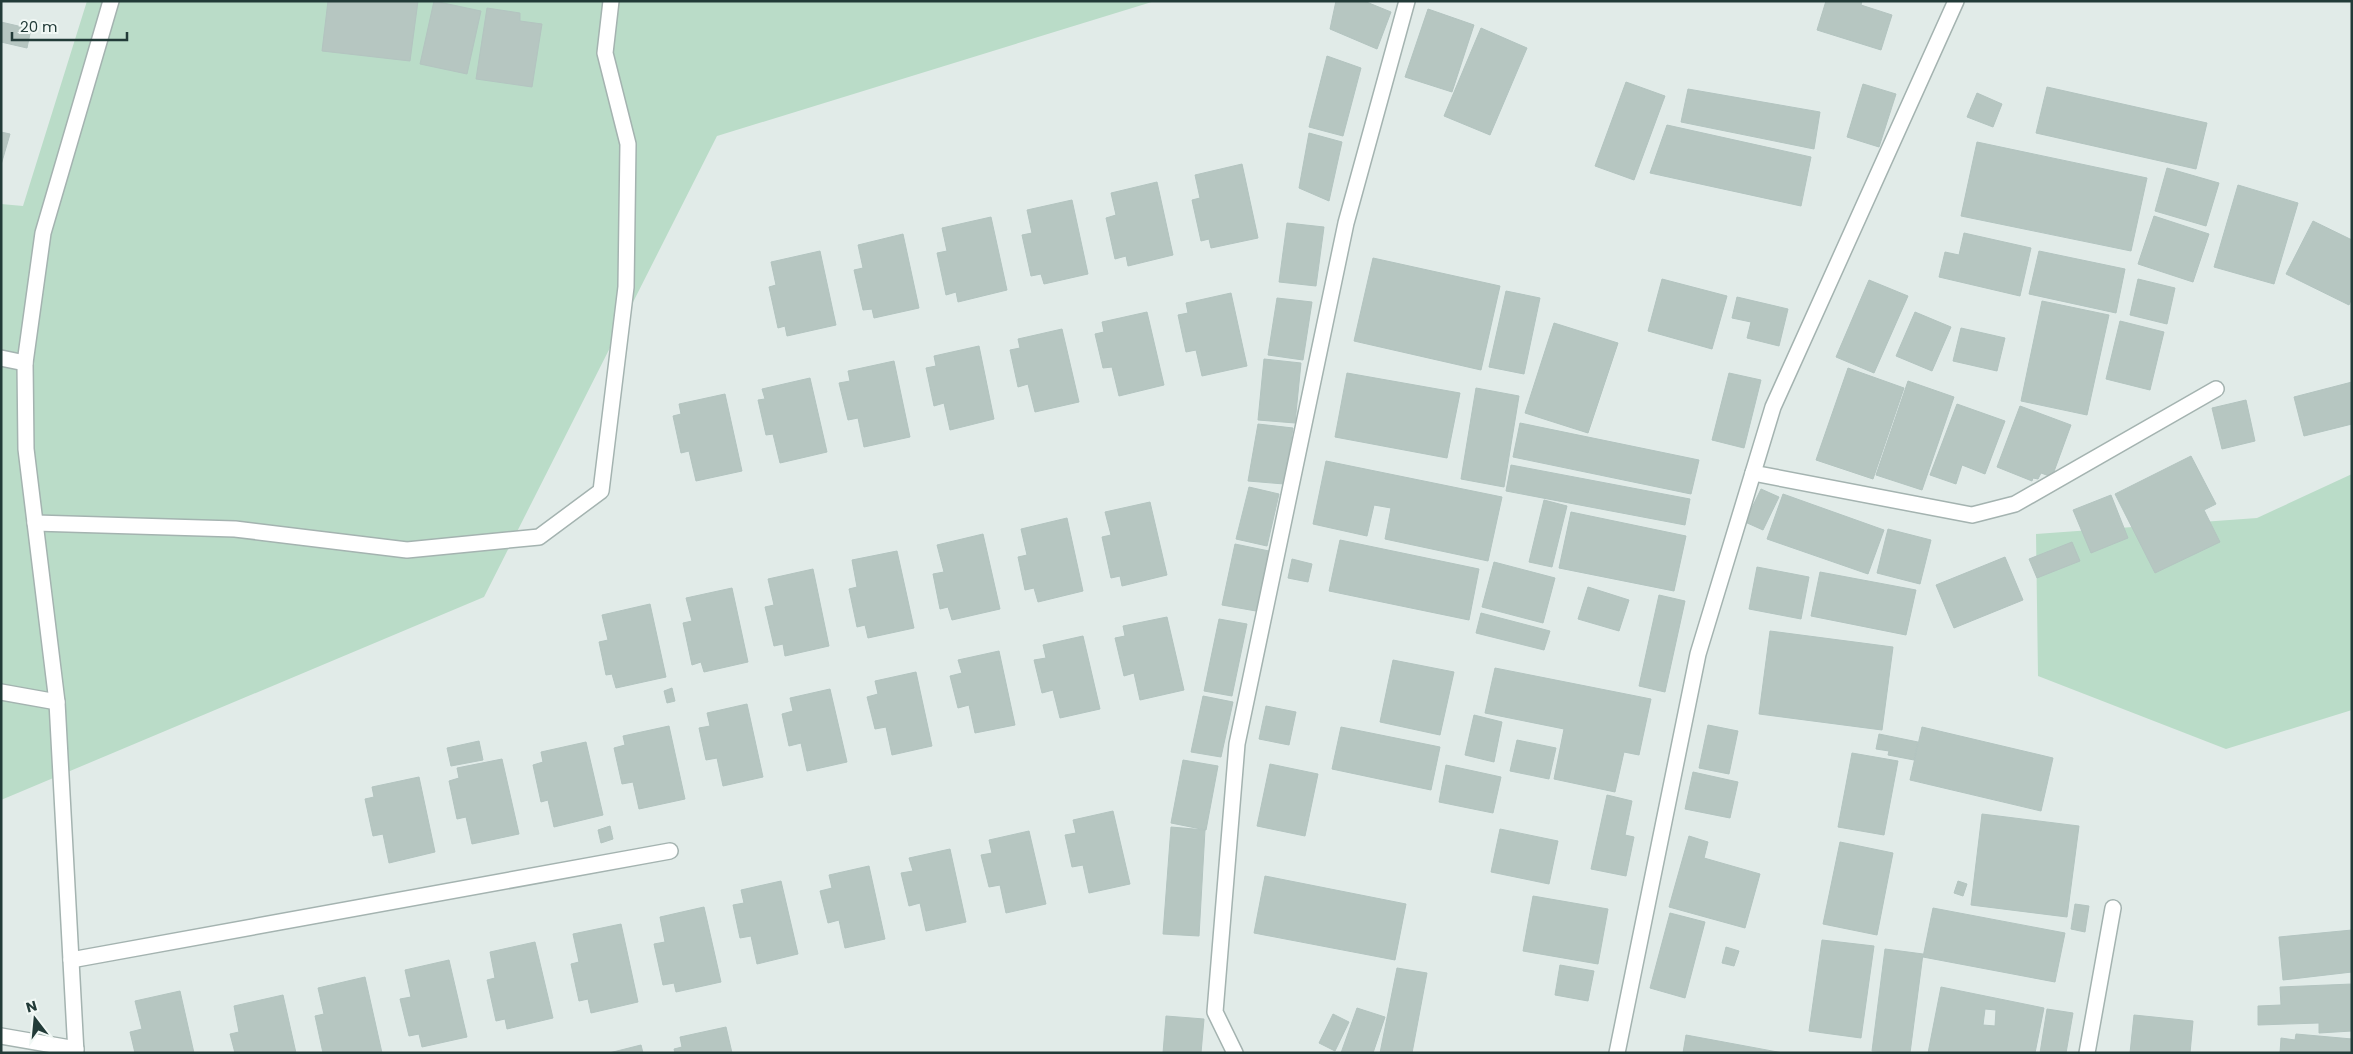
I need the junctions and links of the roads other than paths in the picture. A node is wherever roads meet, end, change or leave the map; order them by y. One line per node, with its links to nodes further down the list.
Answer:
1 (111, 1): 6 (street)
2 (611, 1): 9 (street)
3 (1408, 1): 17 (street)
4 (1956, 1): 8 (street)
5 (1, 358): 6 (street)
6 (25, 363): 9 (street)
7 (2216, 389): 8 (street)
8 (1753, 473): 18 (street)
9 (35, 523): 11 (street)
10 (1, 692): 11 (street)
11 (57, 702): 14 (street)
12 (670, 851): 14 (street)
13 (2113, 908): 19 (street)
14 (71, 960): 16 (street)
15 (1, 1036): 16 (street)
16 (76, 1051)
17 (1236, 1053)
18 (1617, 1053)
19 (2087, 1053)

